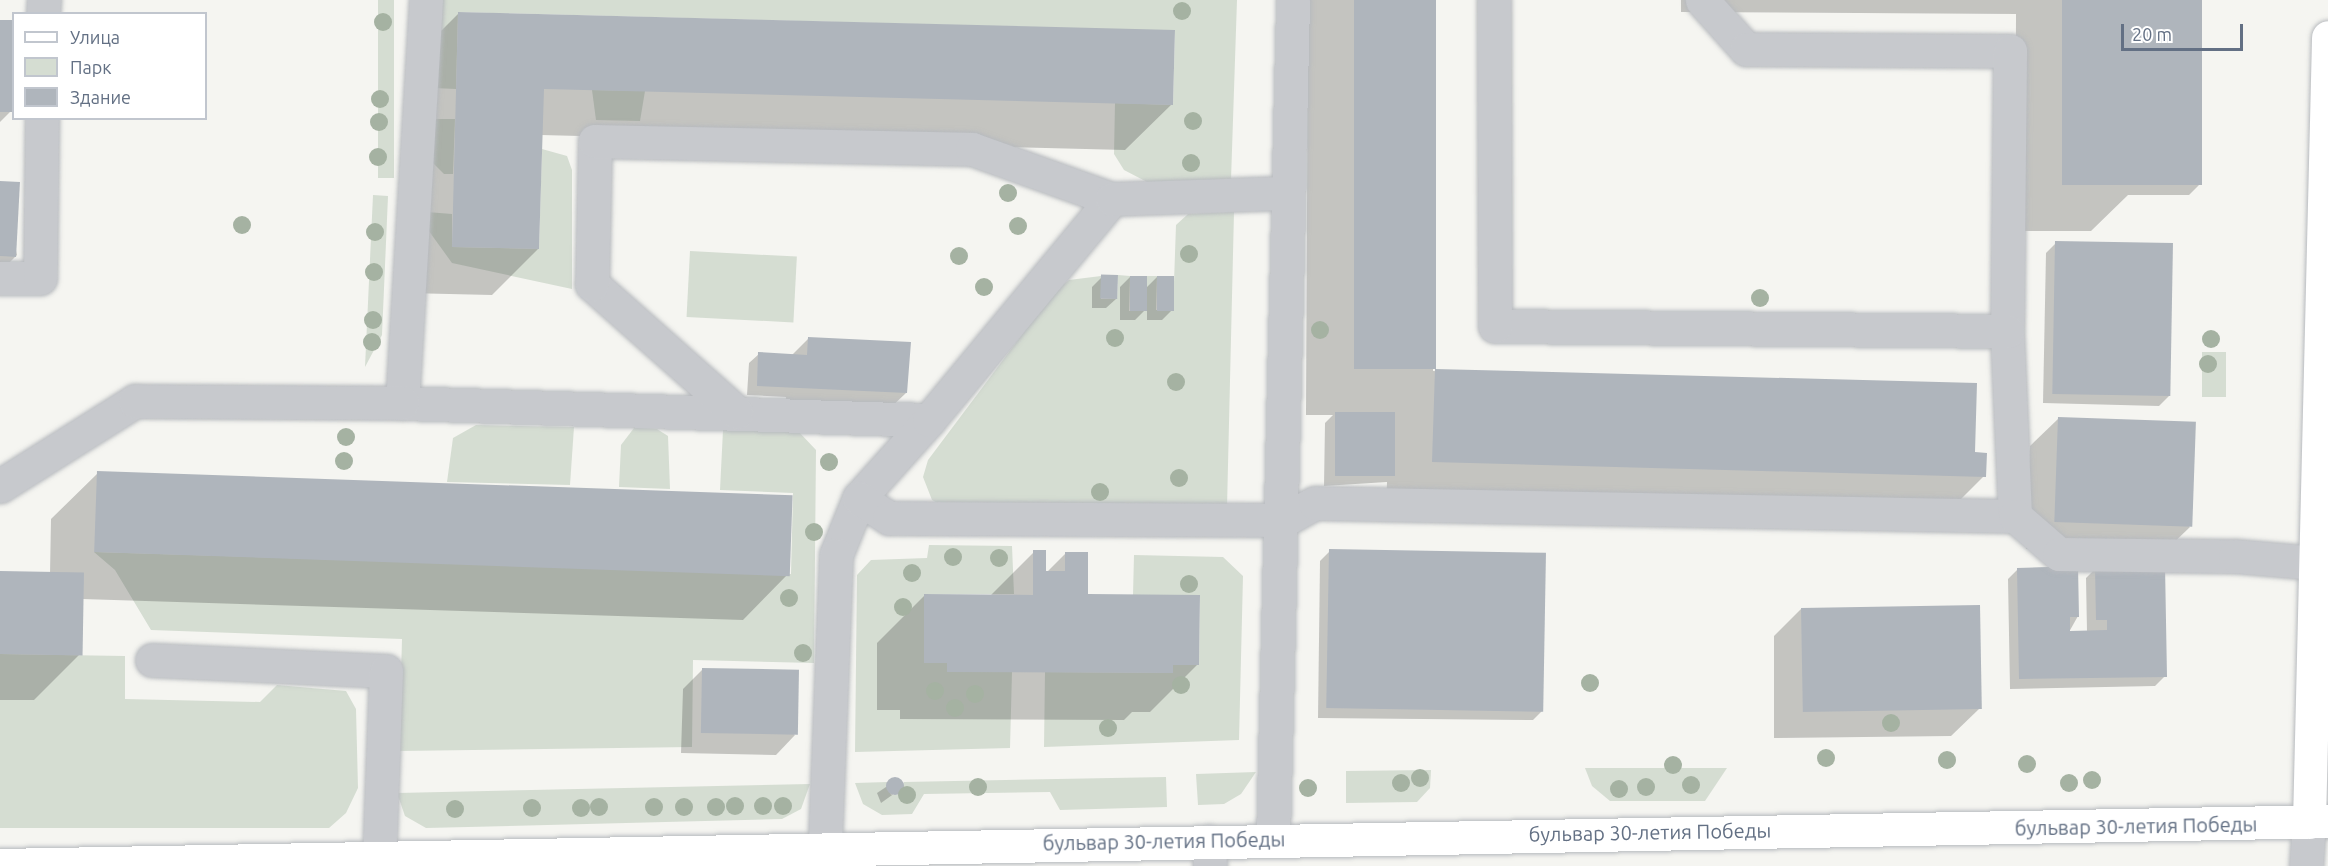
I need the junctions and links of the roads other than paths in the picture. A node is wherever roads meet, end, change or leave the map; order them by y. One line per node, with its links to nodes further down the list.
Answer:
1 (426, 0): 11 (street)
2 (1293, 0): 7 (street)
3 (1494, 0): 10 (street)
4 (1702, 0): 10 (street)
5 (2328, 37): 16 (main road)
6 (42, 120): 9 (street)
7 (1288, 193): 8 (street); 18 (street)
8 (1112, 199): 12 (street); 13 (street)
9 (0, 278)
10 (2007, 331): 17 (street)
11 (402, 403): 12 (street); 14 (street)
12 (736, 412): 13 (street)
13 (929, 420): 15 (street)
14 (0, 486)
15 (859, 498): 18 (street); 23 (street)
16 (2323, 500): 19 (main road)
17 (2015, 516): 18 (street); 19 (street)
18 (1284, 520): 22 (street)
19 (2315, 563): 21 (main road)
20 (152, 660): 26 (street)
21 (2319, 821): 22 (main road, бульвар 30-летия Победы); 29 (street)
22 (1273, 839): 24 (main road, бульвар 30-летия Победы)
23 (825, 848): 24 (main road, бульвар 30-летия Победы); 25 (main road, бульвар 30-летия Победы)
24 (1210, 853)
25 (595, 859): 26 (main road, бульвар 30-летия Победы)
26 (379, 861): 28 (main road, бульвар 30-летия Победы)
27 (0, 866): 28 (main road, бульвар 30-летия Победы)
28 (176, 866)
29 (2306, 866)

